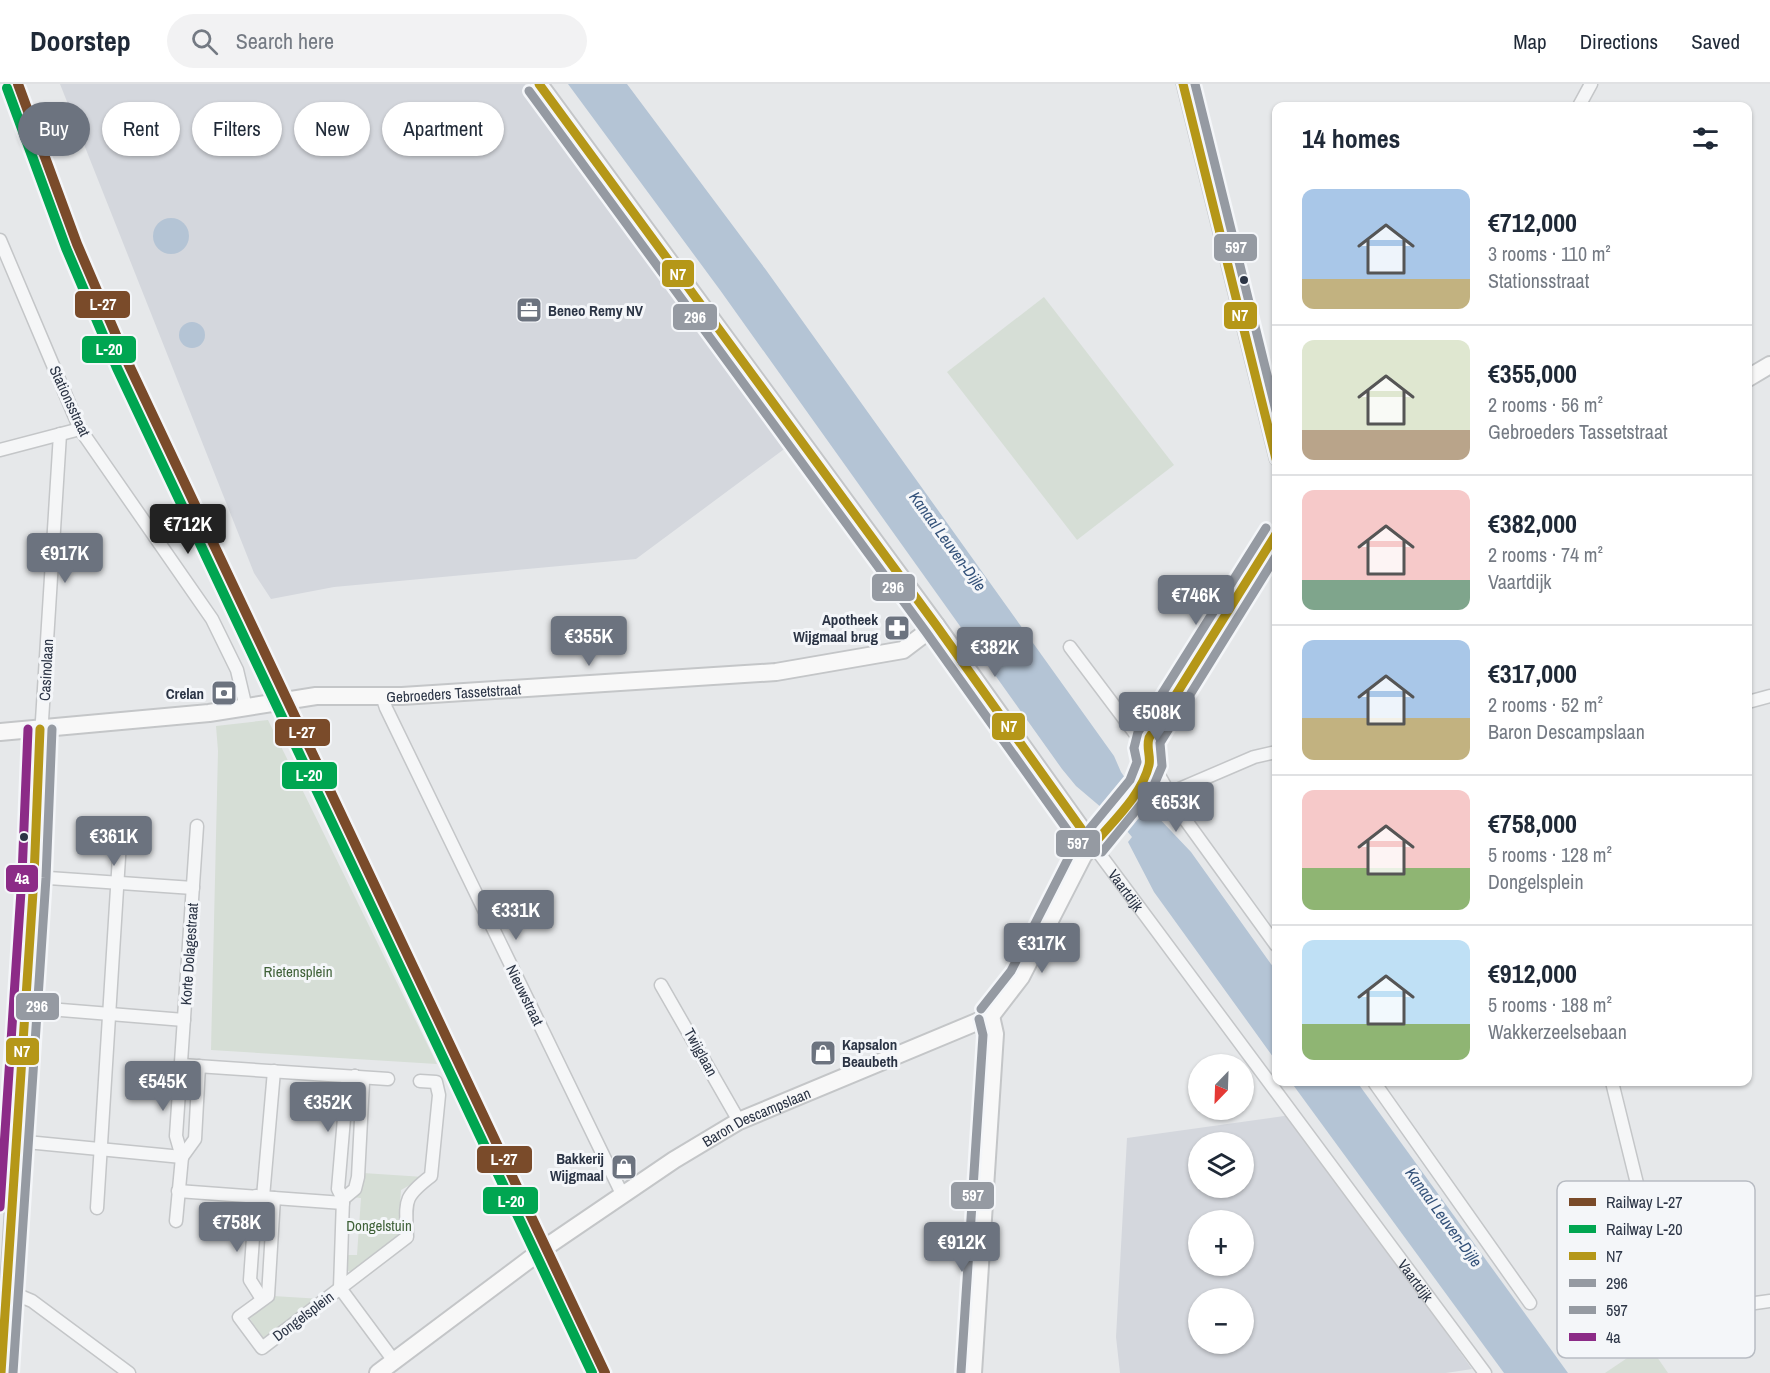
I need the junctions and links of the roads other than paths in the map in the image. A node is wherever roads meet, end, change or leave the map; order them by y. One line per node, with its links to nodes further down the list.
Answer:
1 (538, 84): 13 (street, Vaartdijk)
2 (1183, 84): 10 (street)
3 (1590, 84): 4 (street)
4 (1581, 102)
5 (0, 240): 8 (street, Stationsstraat)
6 (1770, 365): 7 (street)
7 (1752, 376)
8 (80, 429): 9 (street); 18 (street, Stationsstraat)
9 (60, 434): 11 (street); 19 (street, Casinolaan)
10 (1272, 443)
11 (0, 450)
12 (1272, 540): 22 (street)
13 (936, 625): 15 (street, Gebroeders Tassetstraat); 26 (street, Vaartdijk)
14 (1071, 647): 22 (street)
15 (382, 696): 18 (street, Gebroeders Tassetstraat); 50 (street, Nieuwstraat)
16 (1770, 696): 17 (street)
17 (1752, 701)
18 (246, 708): 19 (street, Gebroeders Tassetstraat)
19 (40, 729): 20 (street, Gebroeders Tassetstraat); 27 (street, Casinolaan)
20 (0, 732)
21 (1272, 753): 23 (street)
22 (1150, 763): 23 (street); 26 (street)
23 (1170, 793): 30 (street)
24 (120, 825): 28 (street)
25 (197, 826): 29 (street, Korte Dolagestraat)
26 (1093, 845): 34 (street); 66 (street, Vaartdijk)
27 (33, 877): 28 (street, Korte Dolagestraat); 32 (street, Casinolaan)
28 (115, 882): 29 (street, Korte Dolagestraat); 33 (street)
29 (193, 888): 35 (street, Korte Dolagestraat)
30 (1272, 940)
31 (661, 985): 44 (street, Twijglaan)
32 (24, 1006): 33 (street, Korte Dolagestraat); 45 (street, Casinolaan)
33 (108, 1014): 35 (street, Korte Dolagestraat); 46 (street)
34 (991, 1016): 44 (street, Baron Descampslaan); 65 (street)
35 (184, 1020): 36 (street, Korte Dolagestraat)
36 (182, 1065): 37 (street); 47 (street, Korte Dolagestraat)
37 (199, 1066): 38 (street); 47 (street, Korte Dolagestraat)
38 (274, 1071): 39 (street); 51 (street)
39 (355, 1076): 40 (street); 52 (street); 52 (street)
40 (388, 1079)
41 (420, 1081): 56 (street)
42 (1377, 1086): 59 (street)
43 (1613, 1086): 48 (street)
44 (739, 1120): 50 (street, Baron Descampslaan)
45 (16, 1141): 46 (street); 55 (street, Casinolaan)
46 (100, 1148): 47 (street); 53 (street)
47 (182, 1157): 49 (street, Korte Dolagestraat)
48 (1636, 1181)
49 (178, 1191): 51 (street); 54 (street, Korte Dolagestraat)
50 (623, 1196): 61 (street, Baron Descampslaan)
51 (264, 1197): 52 (street); 57 (street); 57 (street)
52 (343, 1201): 56 (street)
53 (97, 1208)
54 (176, 1221)
55 (3, 1288): 62 (street, Casinolaan); 63 (street)
56 (340, 1288): 57 (street, Dongelsplein); 61 (street)
57 (262, 1299)
58 (1770, 1301): 60 (street)
59 (1530, 1303)
60 (1755, 1303)
61 (394, 1361): 64 (street, Baron Descampslaan)
62 (1, 1373)
63 (129, 1373)
64 (378, 1373)
65 (973, 1373)
66 (1485, 1373)

